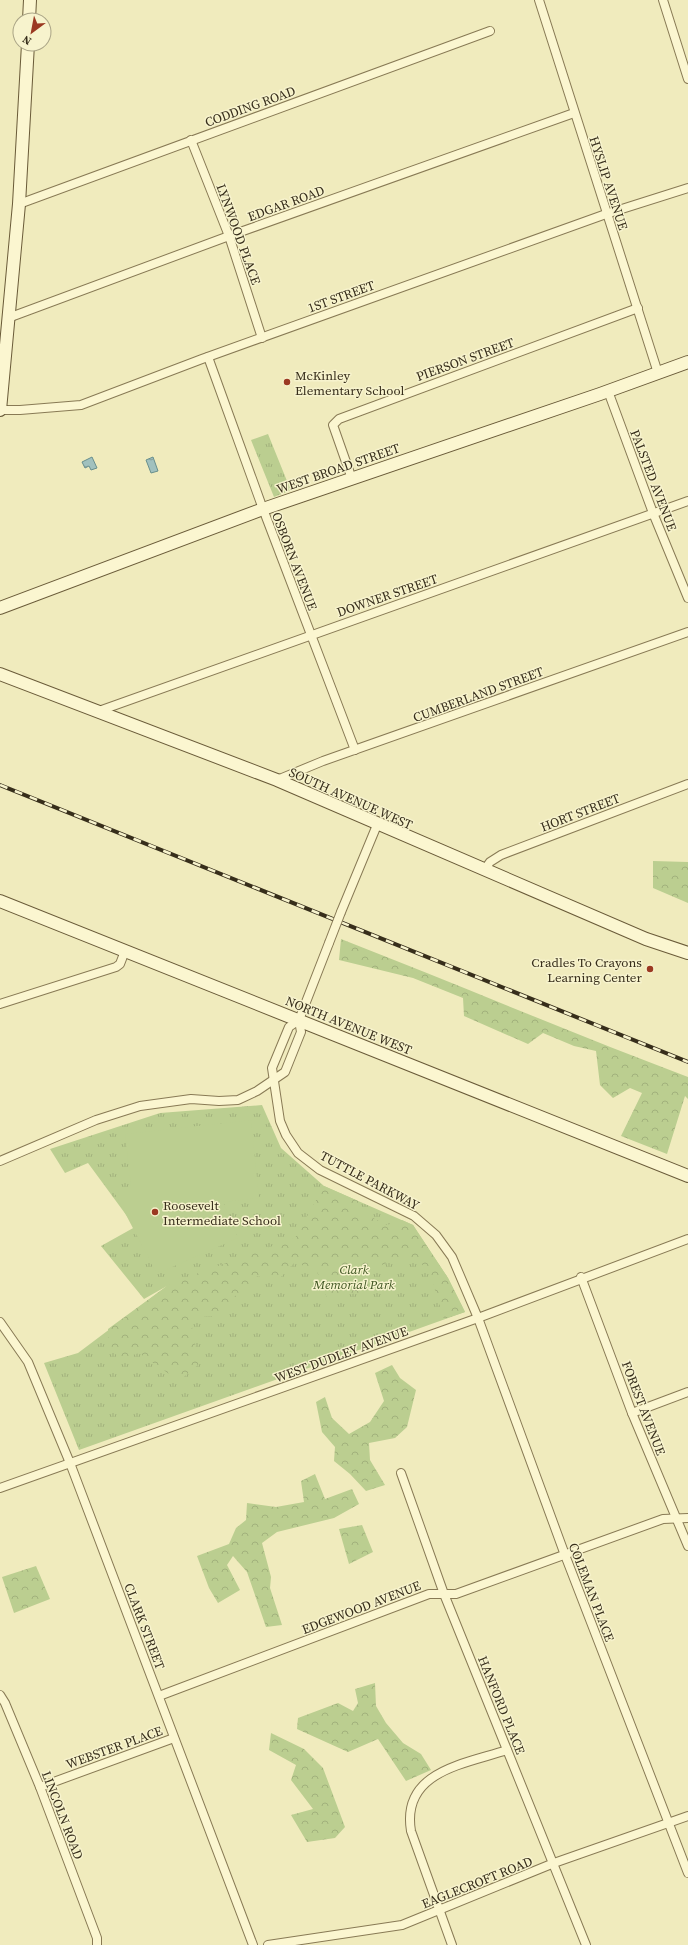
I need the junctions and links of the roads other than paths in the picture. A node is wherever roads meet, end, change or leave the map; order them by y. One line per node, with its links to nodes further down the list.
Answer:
1 (30, 0): 4 (main road)
2 (539, 0): 8 (street, HYSLIP AVENUE)
3 (663, 0): 7 (street)
4 (29, 12)
5 (490, 30): 9 (street, CODDING ROAD)
6 (28, 52): 11 (main road)
7 (688, 79)
8 (574, 113): 12 (street, HYSLIP AVENUE); 13 (street, EDGAR ROAD)
9 (191, 140): 11 (street, CODDING ROAD); 13 (street, LYNWOOD PLACE)
10 (688, 188): 12 (street, 1ST STREET)
11 (19, 204): 15 (main road)
12 (606, 214): 14 (street, HYSLIP AVENUE); 16 (street, 1ST STREET)
13 (229, 236): 15 (street, EDGAR ROAD); 16 (street, LYNWOOD PLACE)
14 (638, 308): 19 (street, HYSLIP AVENUE); 22 (street, PIERSON STREET)
15 (8, 318): 21 (main road)
16 (262, 338): 17 (street, 1ST STREET)
17 (208, 357): 21 (street, 1ST STREET); 24 (street, OSBORN AVENUE)
18 (688, 362): 19 (main road, WEST BROAD STREET)
19 (658, 373): 20 (main road, WEST BROAD STREET)
20 (608, 391): 22 (main road, WEST BROAD STREET); 25 (street, PALSTED AVENUE)
21 (0, 410)
22 (352, 479): 24 (main road, WEST BROAD STREET)
23 (688, 501): 25 (street, DOWNER STREET)
24 (263, 509): 27 (main road, WEST BROAD STREET); 29 (street, OSBORN AVENUE)
25 (653, 513): 26 (street, PALSTED AVENUE); 29 (street, DOWNER STREET)
26 (688, 598)
27 (0, 608)
28 (688, 632): 32 (street, CUMBERLAND STREET)
29 (310, 635): 31 (street, DOWNER STREET); 32 (street, OSBORN AVENUE)
30 (0, 674): 31 (main road, SOUTH AVENUE WEST)
31 (95, 712): 33 (main road, SOUTH AVENUE WEST)
32 (355, 750): 33 (street, CUMBERLAND STREET)
33 (276, 780): 35 (main road, SOUTH AVENUE WEST)
34 (688, 784): 36 (street, HORT STREET)
35 (377, 824): 36 (main road, SOUTH AVENUE WEST); 41 (street, TUTTLE PARKWAY, bridge)
36 (485, 870): 39 (main road, SOUTH AVENUE WEST)
37 (0, 901): 38 (main road, NORTH AVENUE WEST)
38 (125, 951): 40 (street); 41 (main road, NORTH AVENUE WEST)
39 (688, 953)
40 (0, 1004)
41 (299, 1020): 42 (street, TUTTLE PARKWAY); 42 (street, TUTTLE PARKWAY); 44 (main road, NORTH AVENUE WEST)
42 (273, 1081): 43 (street, TUTTLE PARKWAY); 47 (street, TUTTLE PARKWAY)
43 (0, 1161)
44 (688, 1176)
45 (688, 1239): 46 (street, WEST DUDLEY AVENUE)
46 (581, 1277): 47 (street, WEST DUDLEY AVENUE); 50 (street, FOREST AVENUE)
47 (478, 1318): 51 (street, WEST DUDLEY AVENUE); 57 (street, COLEMAN PLACE)
48 (0, 1322): 51 (street, CLARK STREET)
49 (688, 1392): 50 (street)
50 (632, 1413): 54 (street, FOREST AVENUE)
51 (70, 1463): 53 (street, WEST DUDLEY AVENUE); 60 (street, CLARK STREET)
52 (401, 1473): 58 (street, HANFORD PLACE)
53 (0, 1488)
54 (676, 1518): 55 (street, EDGEWOOD AVENUE); 56 (street, FOREST AVENUE); 57 (street, EDGEWOOD AVENUE)
55 (688, 1518)
56 (688, 1546)
57 (565, 1555): 58 (street, EDGEWOOD AVENUE); 65 (street, COLEMAN PLACE)
58 (444, 1594): 60 (street, EDGEWOOD AVENUE); 62 (street, HANFORD PLACE)
59 (0, 1695): 63 (street, LINCOLN ROAD)
60 (159, 1696): 61 (street, CLARK STREET)
61 (174, 1738): 63 (street, WEBSTER PLACE); 70 (street, CLARK STREET)
62 (507, 1750): 66 (street, HANFORD PLACE); 68 (street)
63 (40, 1787): 69 (street, LINCOLN ROAD)
64 (688, 1816): 65 (street, EAGLECROFT ROAD)
65 (669, 1822): 66 (street, EAGLECROFT ROAD); 67 (street, COLEMAN PLACE)
66 (554, 1863): 68 (street, EAGLECROFT ROAD); 73 (street, HANFORD PLACE)
67 (688, 1873)
68 (439, 1910): 71 (street, EAGLECROFT ROAD); 72 (street)
69 (97, 1945)
70 (253, 1945)
71 (268, 1945)
72 (452, 1945)
73 (586, 1945)

